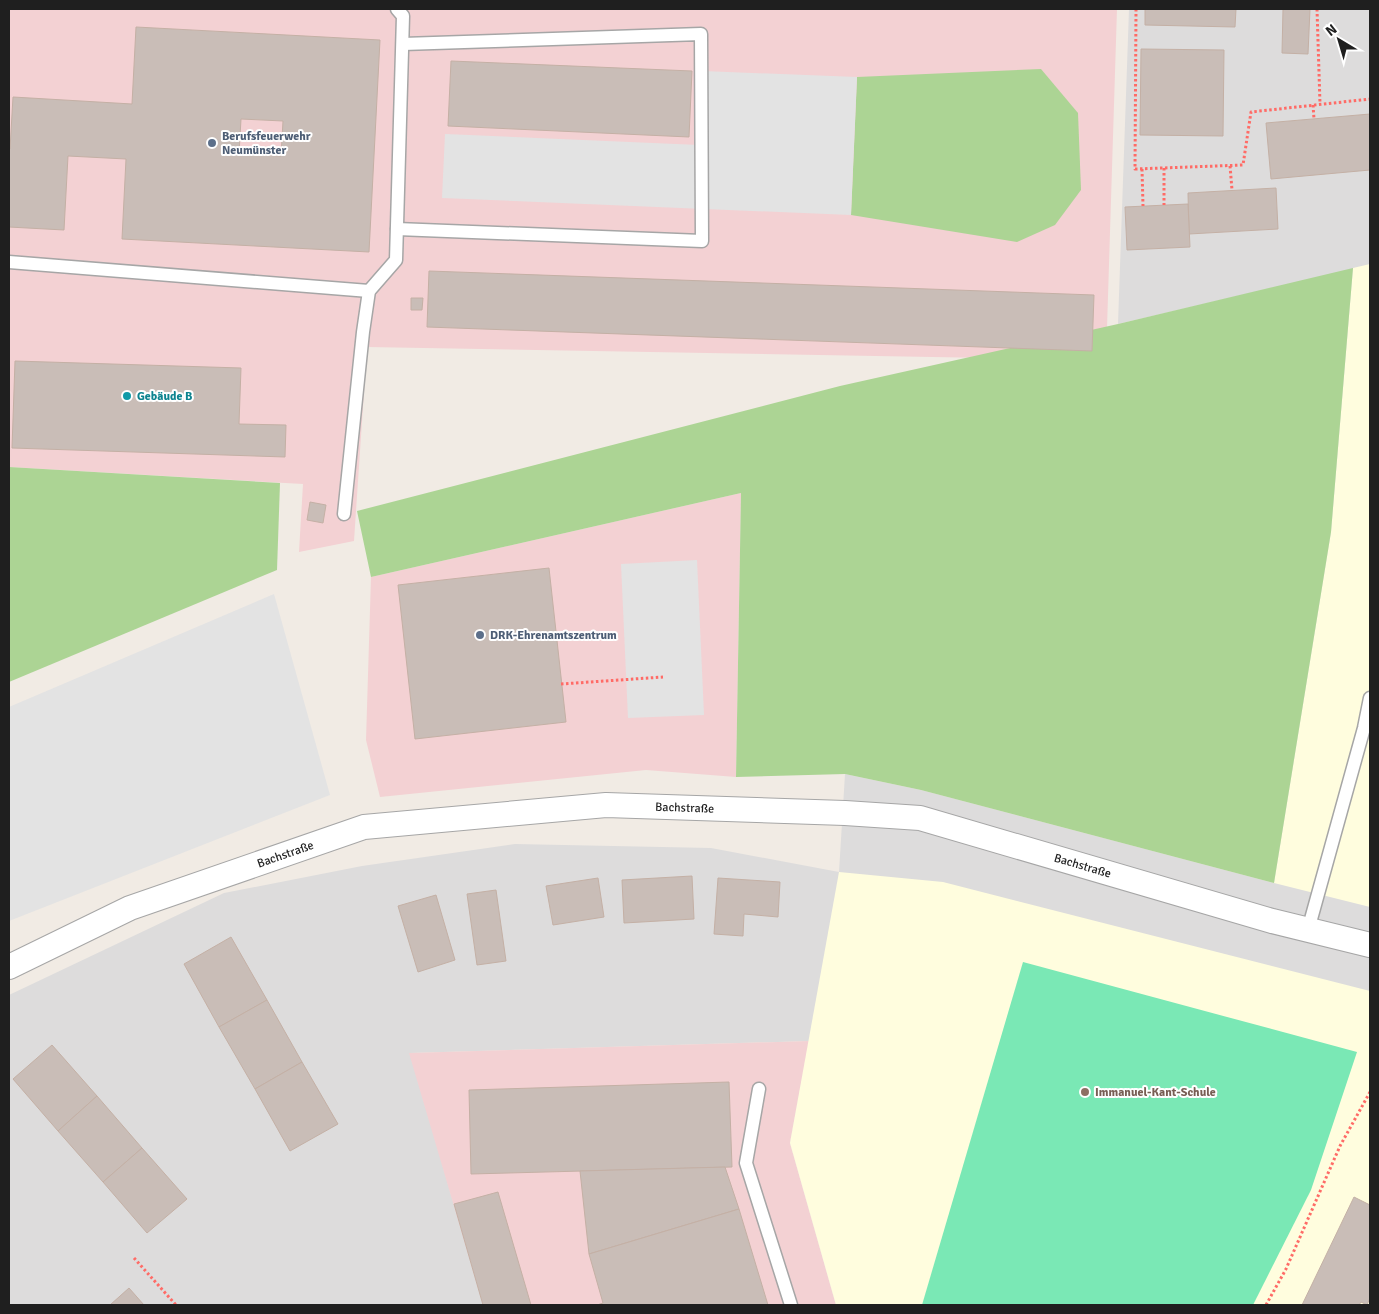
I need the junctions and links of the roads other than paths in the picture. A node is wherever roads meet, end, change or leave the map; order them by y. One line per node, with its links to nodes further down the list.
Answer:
1 (397, 9): 2 (lane)
2 (402, 44): 3 (lane); 3 (lane)
3 (397, 229): 5 (lane)
4 (9, 262): 5 (lane)
5 (369, 291): 6 (lane)
6 (344, 514)
7 (1370, 698): 8 (lane)
8 (1308, 930): 9 (street, Bachstraße); 10 (street, Bachstraße)
9 (1370, 945)
10 (9, 967)
11 (758, 1089): 12 (lane)
12 (791, 1305)

